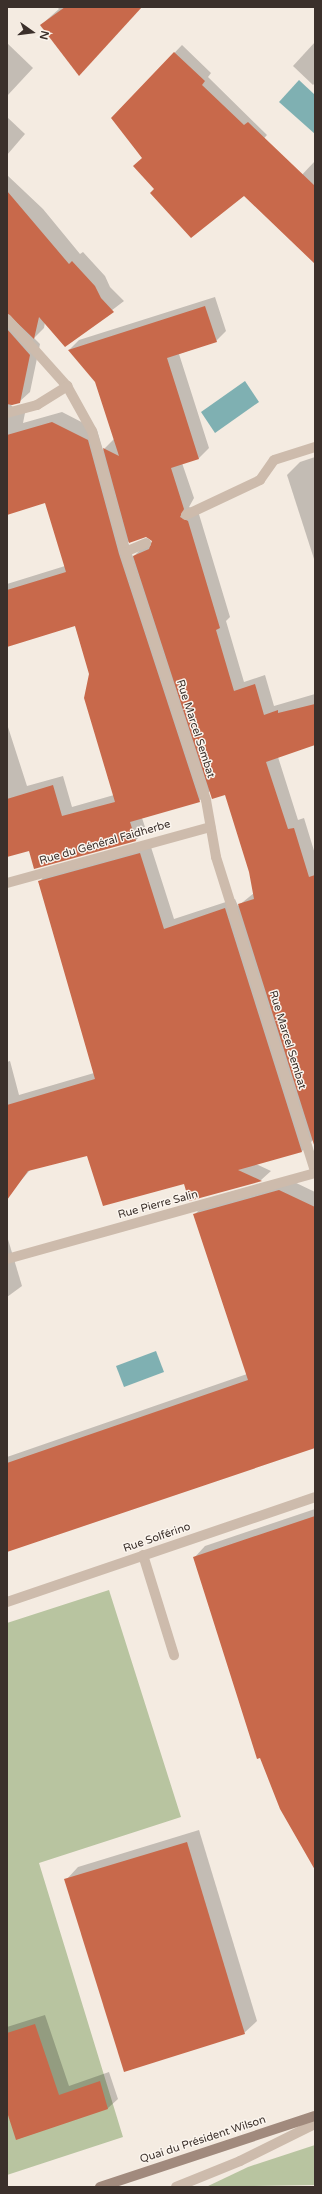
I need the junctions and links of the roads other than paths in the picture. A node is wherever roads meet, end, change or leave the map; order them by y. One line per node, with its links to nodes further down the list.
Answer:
1 (7, 319): 2 (street, Rue Marcel Sembat)
2 (67, 386): 3 (street); 7 (street, Rue Marcel Sembat)
3 (7, 413)
4 (315, 448): 5 (street)
5 (186, 515)
6 (146, 543): 7 (street)
7 (125, 552): 8 (street, Rue Marcel Sembat)
8 (210, 827): 9 (street, Rue du Général Faidherbe); 10 (street, Rue Marcel Sembat)
9 (7, 883)
10 (315, 1172): 11 (street, Rue Pierre Salin)
11 (7, 1259)
12 (315, 1497): 13 (street, Rue Solférino)
13 (143, 1555): 14 (street, Rue Solférino); 15 (street)
14 (7, 1602)
15 (174, 1655)
16 (315, 2116): 18 (street, Quai du Président Wilson)
17 (315, 2124): 19 (street)
18 (100, 2187)
19 (176, 2187)

